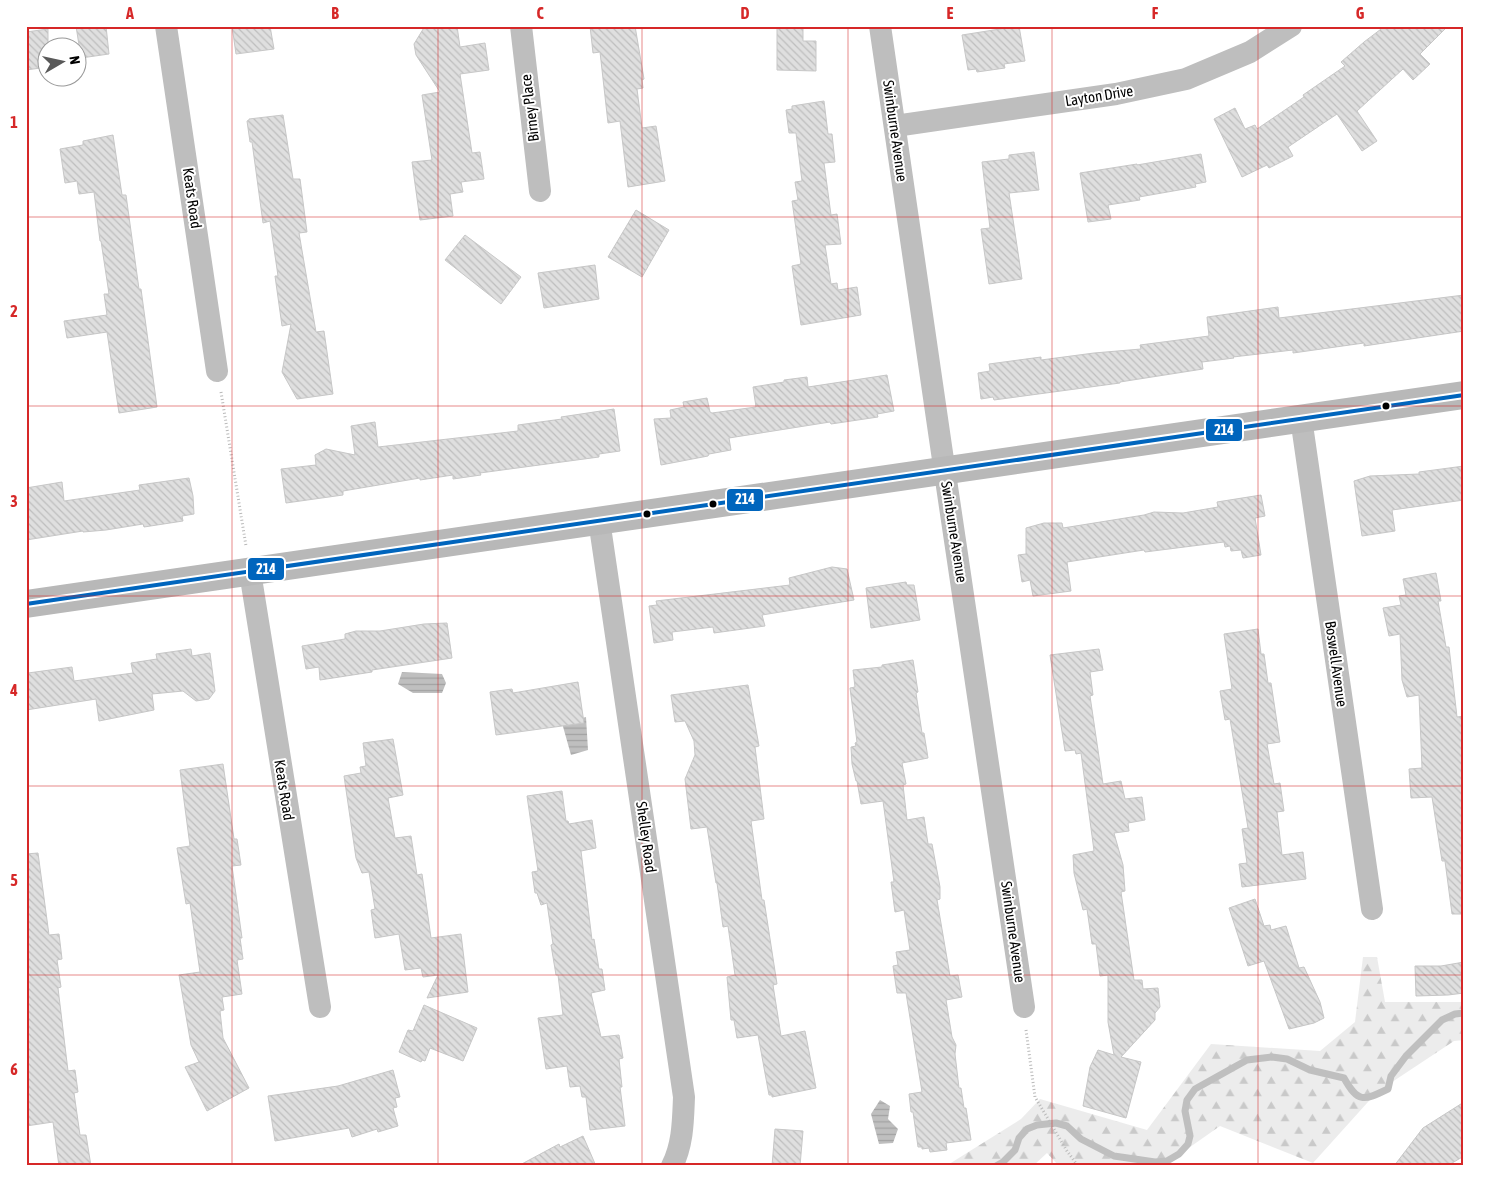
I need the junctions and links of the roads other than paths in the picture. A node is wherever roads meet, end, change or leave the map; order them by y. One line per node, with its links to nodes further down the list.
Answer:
1 (166, 26): 7 (street, Keats Road)
2 (520, 26): 6 (street, Birney Place)
3 (880, 26): 5 (street, Swinburne Avenue)
4 (1291, 26): 5 (street, Layton Drive)
5 (895, 126): 10 (street, Swinburne Avenue)
6 (540, 191)
7 (217, 370)
8 (1464, 395): 9 (street)
9 (1301, 418): 10 (street); 14 (street, Boswell Avenue)
10 (944, 469): 11 (street); 16 (street, Swinburne Avenue)
11 (599, 520): 12 (street); 17 (street, Shelley Road)
12 (250, 572): 13 (street); 15 (street, Keats Road)
13 (26, 604)
14 (1372, 909)
15 (320, 1007)
16 (1024, 1007)
17 (675, 1160)

